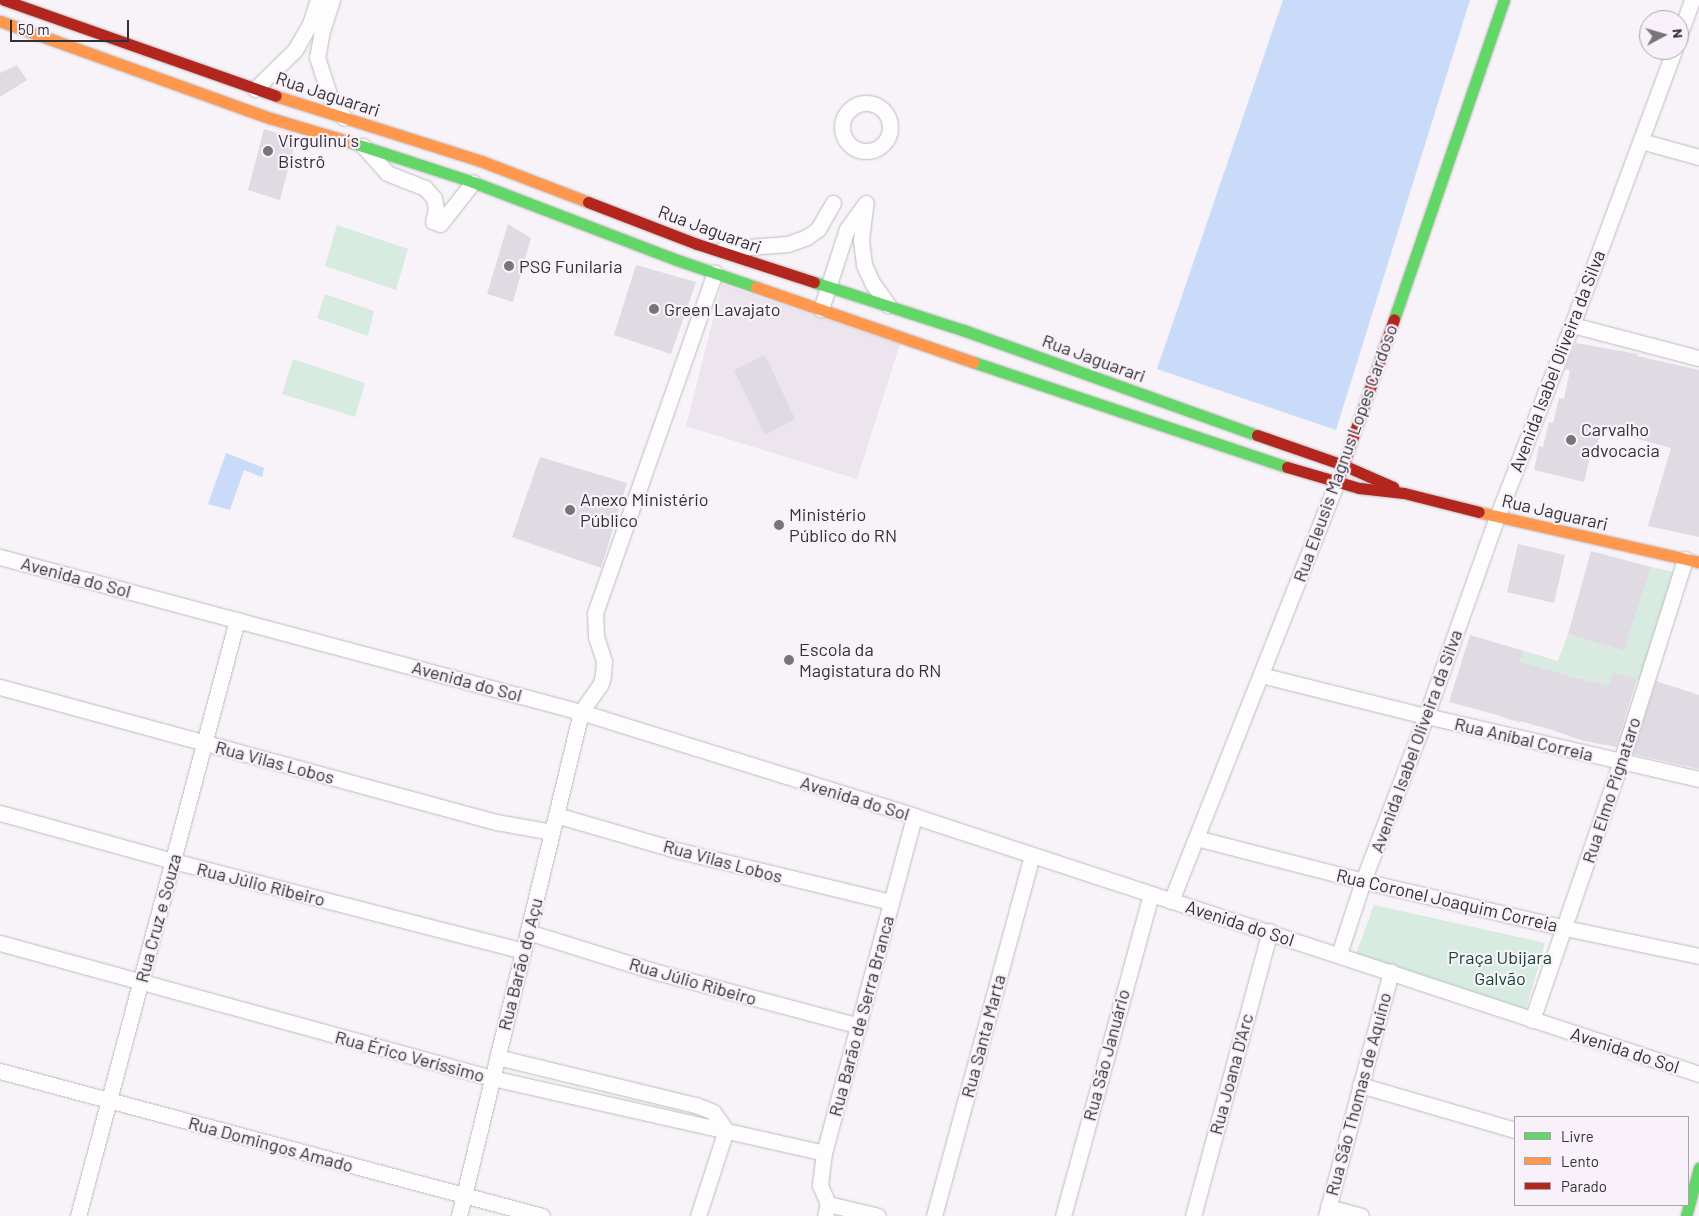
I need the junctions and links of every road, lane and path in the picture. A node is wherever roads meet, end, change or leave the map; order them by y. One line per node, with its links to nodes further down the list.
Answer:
1 (4, 0): 9 (main road, Rua Jaguarari)
2 (318, 0): 6 (street)
3 (332, 0): 7 (street)
4 (1504, 0): 23 (main road, Rua Eleusis Magnus Lopes Cardoso)
5 (0, 21): 12 (main road, Rua Jaguarari)
6 (295, 50): 7 (street); 9 (street)
7 (318, 57): 10 (street)
8 (1670, 60): 11 (street, Avenida Isabel Oliveira da Silva)
9 (255, 89): 10 (main road, Rua Jaguarari)
10 (344, 118): 16 (main road, Rua Jaguarari)
11 (1641, 141): 13 (street); 21 (street, Avenida Isabel Oliveira da Silva)
12 (362, 145): 14 (main road, Rua Jaguarari); 14 (street)
13 (1699, 157)
14 (473, 182): 17 (main road, Rua Jaguarari)
15 (833, 203): 16 (street)
16 (715, 250): 18 (main road, Rua Jaguarari)
17 (715, 272): 20 (main road, Rua Jaguarari); 32 (street, Rua Barão do Açu)
18 (829, 288): 19 (main road, Rua Jaguarari); 19 (street); 20 (street)
19 (888, 305): 23 (main road, Rua Jaguarari)
20 (820, 309): 24 (main road, Rua Jaguarari)
21 (1572, 325): 22 (street); 26 (street, Avenida Isabel Oliveira da Silva)
22 (1699, 358)
23 (1343, 465): 24 (main road, Rua Eleusis Magnus Lopes Cardoso); 25 (main road, Rua Jaguarari)
24 (1337, 482): 25 (main road, Rua Jaguarari); 30 (street, Rua Eleusis Magnus Lopes Cardoso)
25 (1404, 493): 26 (main road, Rua Jaguarari)
26 (1497, 518): 28 (main road, Rua Jaguarari); 33 (street, Avenida Isabel Oliveira da Silva)
27 (0, 558): 29 (street, Avenida do Sol)
28 (1692, 560): 35 (street, Rua Elmo Pignataro)
29 (238, 620): 32 (street, Avenida do Sol); 34 (street, Rua Cruz e Souza)
30 (1262, 675): 33 (street, Rua Aníbal Correia); 41 (street, Rua Eleusis Magnus Lopes Cardoso)
31 (0, 688): 34 (street, Rua Vilas Lobos)
32 (581, 712): 38 (street, Rua Barão do Açu); 39 (street, Avenida do Sol)
33 (1426, 716): 35 (street, Rua Aníbal Correia); 44 (street, Avenida Isabel Oliveira da Silva)
34 (204, 743): 40 (street, Rua Vilas Lobos); 43 (street, Rua Cruz e Souza)
35 (1621, 762): 36 (street, Rua Aníbal Correia); 48 (street, Rua Elmo Pignataro)
36 (1699, 779)
37 (0, 813): 43 (street, Rua Júlio Ribeiro)
38 (556, 815): 40 (street, Rua Barão do Açu); 47 (street, Rua Vilas Lobos)
39 (914, 816): 42 (street, Avenida do Sol); 47 (street, Rua Barão de Serra Branca)
40 (552, 832): 50 (street, Rua Barão do Açu)
41 (1196, 838): 44 (street, Rua Coronel Joaquim Correia); 46 (street, Rua Eleusis Magnus Lopes Cardoso)
42 (1032, 856): 45 (street, Avenida do Sol); 78 (street, Rua Santa Marta)
43 (173, 861): 52 (street, Rua Júlio Ribeiro); 56 (street, Rua Cruz e Souza)
44 (1363, 881): 48 (street, Rua Coronel Joaquim Correia); 53 (street, Avenida Isabel Oliveira da Silva)
45 (1151, 895): 46 (street, Avenida do Sol); 79 (street, Rua São Januário)
46 (1171, 901): 49 (street, Avenida do Sol)
47 (891, 902): 58 (street, Rua Barão de Serra Branca)
48 (1565, 928): 54 (street, Rua Coronel Joaquim Correia); 57 (street, Rua Elmo Pignataro)
49 (1270, 931): 53 (street, Avenida do Sol); 80 (street, Rua Joana D'Arc)
50 (528, 932): 52 (street, Rua Barão do Açu); 58 (street, Rua Júlio Ribeiro)
51 (0, 943): 56 (street, Rua Érico Veríssimo)
52 (523, 951): 59 (street, Rua Barão do Açu)
53 (1339, 954): 55 (street, Avenida do Sol)
54 (1699, 956)
55 (1391, 972): 57 (street, Avenida do Sol); 63 (street, Rua São Thomas de Aquino)
56 (140, 983): 62 (street, Rua Érico Veríssimo); 64 (street, Rua Cruz e Souza)
57 (1532, 1020): 61 (street, Avenida do Sol)
58 (859, 1026): 67 (street, Rua Barão de Serra Branca)
59 (497, 1057): 62 (street, Rua Barão do Açu); 65 (street)
60 (0, 1071): 64 (street, Rua Domingos Amado)
61 (1699, 1074)
62 (492, 1078): 65 (street, Rua Érico Veríssimo); 69 (street, Rua Barão do Açu)
63 (1360, 1085): 66 (street); 72 (street, Rua São Thomas de Aquino)
64 (109, 1100): 69 (street, Rua Domingos Amado); 73 (street, Rua Cruz e Souza)
65 (726, 1130): 67 (street, Rua Érico Veríssimo); 76 (street)
66 (1514, 1130)
67 (824, 1153): 71 (street, Rua Barão de Serra Branca)
68 (1694, 1176): 70 (main road)
69 (464, 1196): 74 (street, Rua Barão do Açu); 75 (street, Rua Domingos Amado)
70 (1689, 1201)
71 (826, 1210): 77 (street)
72 (1327, 1212): 81 (street)
73 (78, 1216)
74 (458, 1216)
75 (542, 1216)
76 (698, 1216)
77 (878, 1216)
78 (934, 1216)
79 (1063, 1216)
80 (1193, 1216)
81 (1361, 1216)

